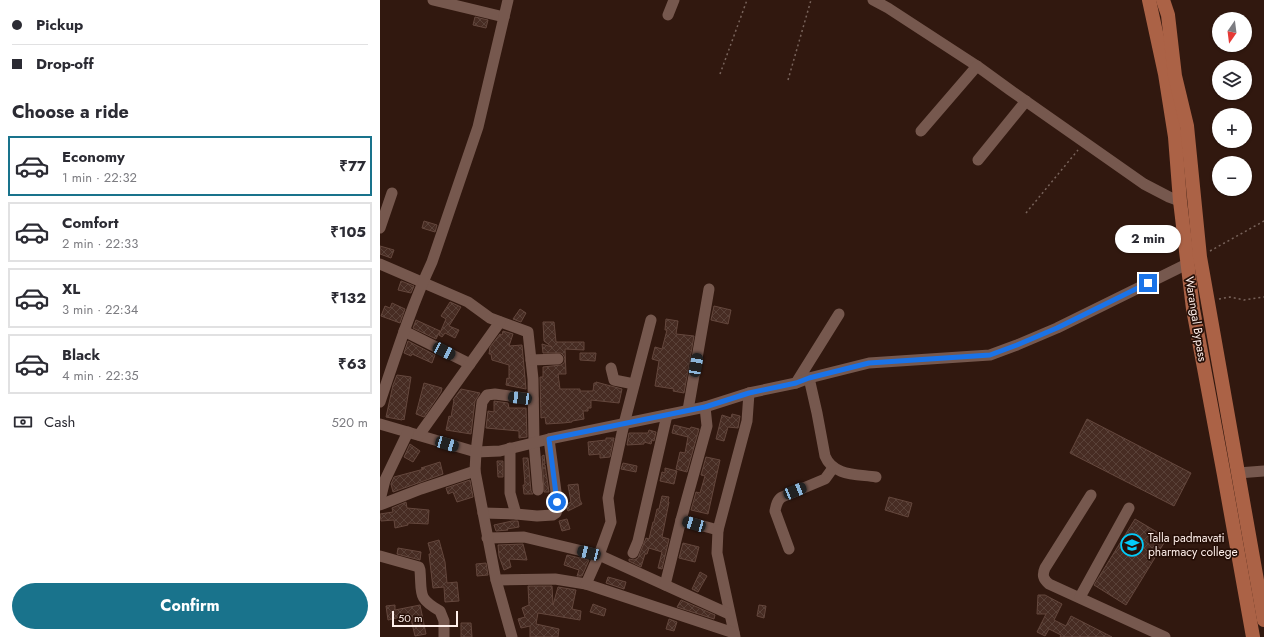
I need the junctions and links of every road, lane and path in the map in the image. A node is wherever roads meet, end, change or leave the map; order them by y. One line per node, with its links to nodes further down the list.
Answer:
1 (433, 0): 10 (street)
2 (508, 0): 10 (street)
3 (674, 0): 9 (street)
4 (747, 0): 12 (path)
5 (811, 0): 13 (path)
6 (1149, 0): 19 (main road, Warangal Bypass)
7 (1163, 0): 23 (main road, Warangal Bypass)
8 (878, 1): 11 (street)
9 (668, 15)
10 (504, 17): 26 (street)
11 (977, 66): 14 (street); 15 (street)
12 (720, 74)
13 (788, 80)
14 (1026, 101): 16 (street); 17 (street)
15 (921, 131)
16 (1084, 142): 19 (street); 20 (path)
17 (978, 160)
18 (392, 193): 22 (street)
19 (1180, 201): 25 (main road, Warangal Bypass)
20 (1026, 213)
21 (1264, 221): 23 (path)
22 (380, 228)
23 (1200, 257): 29 (main road, Warangal Bypass)
24 (380, 264): 26 (street)
25 (1187, 264): 38 (street); 83 (main road, Warangal Bypass)
26 (422, 283): 32 (street); 33 (street)
27 (709, 289): 45 (street)
28 (1264, 297): 29 (path)
29 (1208, 300): 57 (main road, Warangal Bypass)
30 (839, 314): 39 (street)
31 (651, 320): 40 (street)
32 (500, 322): 35 (street); 36 (street)
33 (404, 331): 36 (street); 43 (street)
34 (558, 359): 35 (street)
35 (531, 360): 42 (street)
36 (470, 364): 49 (street)
37 (611, 368): 40 (street)
38 (809, 378): 39 (street); 54 (street)
39 (796, 383): 41 (street)
40 (634, 384): 48 (street)
41 (749, 393): 44 (street); 67 (street)
42 (533, 399): 51 (street); 53 (street)
43 (380, 402)
44 (705, 407): 45 (street); 66 (street)
45 (688, 410): 46 (street)
46 (668, 415): 48 (street); 70 (street)
47 (380, 424): 49 (street)
48 (624, 424): 50 (street); 71 (street)
49 (413, 434): 53 (street); 61 (street)
50 (549, 439): 51 (street); 65 (street)
51 (534, 443): 52 (street); 59 (street)
52 (510, 448): 53 (street); 65 (street)
53 (476, 452): 55 (street)
54 (833, 468): 58 (street); 69 (street)
55 (475, 471): 62 (street); 64 (street)
56 (1264, 471): 57 (street)
57 (1238, 473): 78 (main road, Warangal Bypass)
58 (876, 477)
59 (538, 490)
60 (1091, 495): 76 (street)
61 (380, 500)
62 (380, 506)
63 (1129, 508): 76 (street)
64 (483, 513): 65 (street); 68 (street)
65 (516, 514)
66 (680, 520): 67 (street); 75 (street)
67 (718, 530): 77 (street)
68 (487, 538): 71 (street); 73 (street)
69 (789, 549)
70 (633, 553)
71 (599, 555): 74 (street); 75 (street)
72 (380, 556): 80 (street)
73 (496, 580): 74 (street); 81 (street)
74 (586, 584): 79 (street)
75 (665, 585): 77 (street)
76 (1080, 597): 82 (street)
77 (730, 614): 79 (street)
78 (1264, 620)
79 (735, 635)
80 (444, 637)
81 (512, 637)
82 (1165, 637)
83 (1253, 637)

